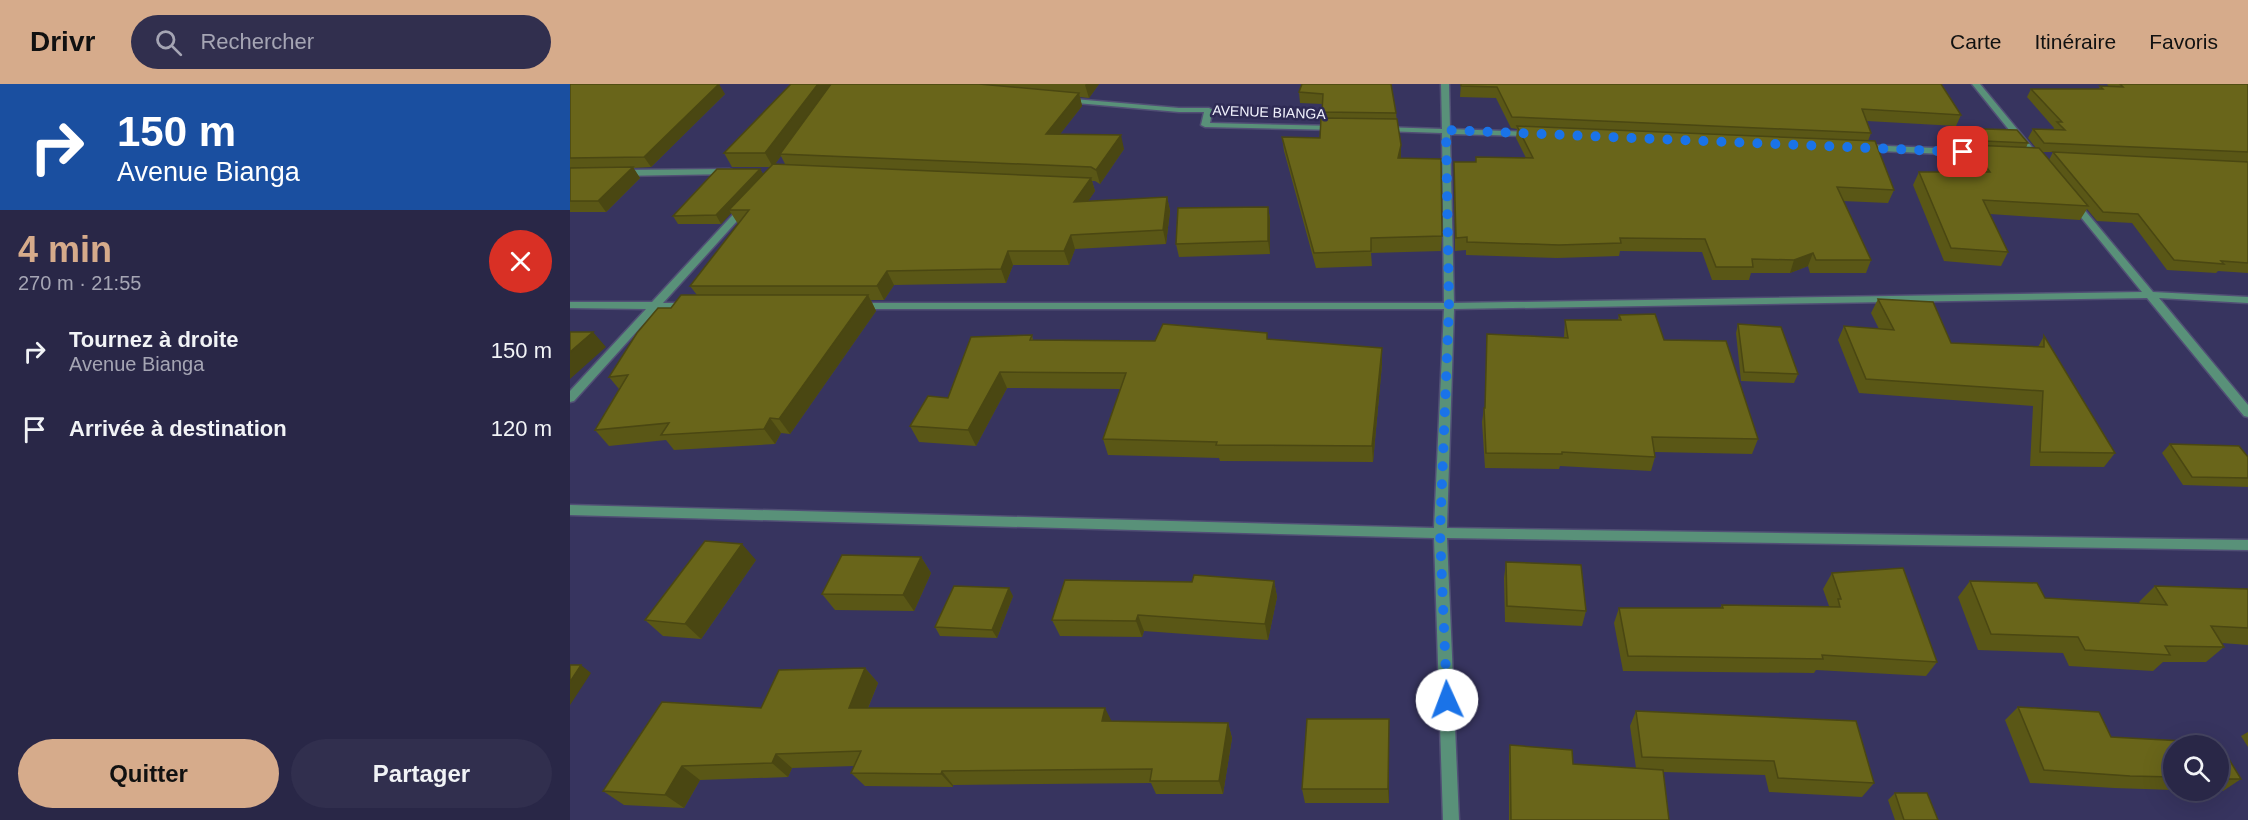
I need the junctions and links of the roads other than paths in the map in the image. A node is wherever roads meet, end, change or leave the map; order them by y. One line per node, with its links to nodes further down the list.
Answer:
1 (1445, 84): 6 (street)
2 (1976, 84): 11 (street)
3 (1061, 100): 4 (street, AVENUE BIANGA)
4 (1343, 128)
5 (1377, 129): 6 (street)
6 (1446, 130): 7 (street); 24 (street)
7 (1540, 134)
8 (1857, 148): 9 (street)
9 (1998, 154)
10 (2022, 154): 11 (street)
11 (2034, 155): 12 (street); 14 (street)
12 (2046, 156)
13 (742, 172): 15 (street)
14 (2049, 172)
15 (604, 173)
16 (754, 197): 21 (street)
17 (2071, 199): 18 (street)
18 (2152, 295): 19 (street); 24 (street); 26 (street)
19 (2248, 300)
20 (570, 305): 21 (street)
21 (653, 306): 22 (street); 25 (street)
22 (700, 306)
23 (843, 306): 24 (street)
24 (1449, 306): 28 (street)
25 (570, 398)
26 (2248, 413)
27 (570, 510): 28 (street)
28 (1440, 533): 29 (street); 30 (street)
29 (2248, 544)
30 (1451, 820)

